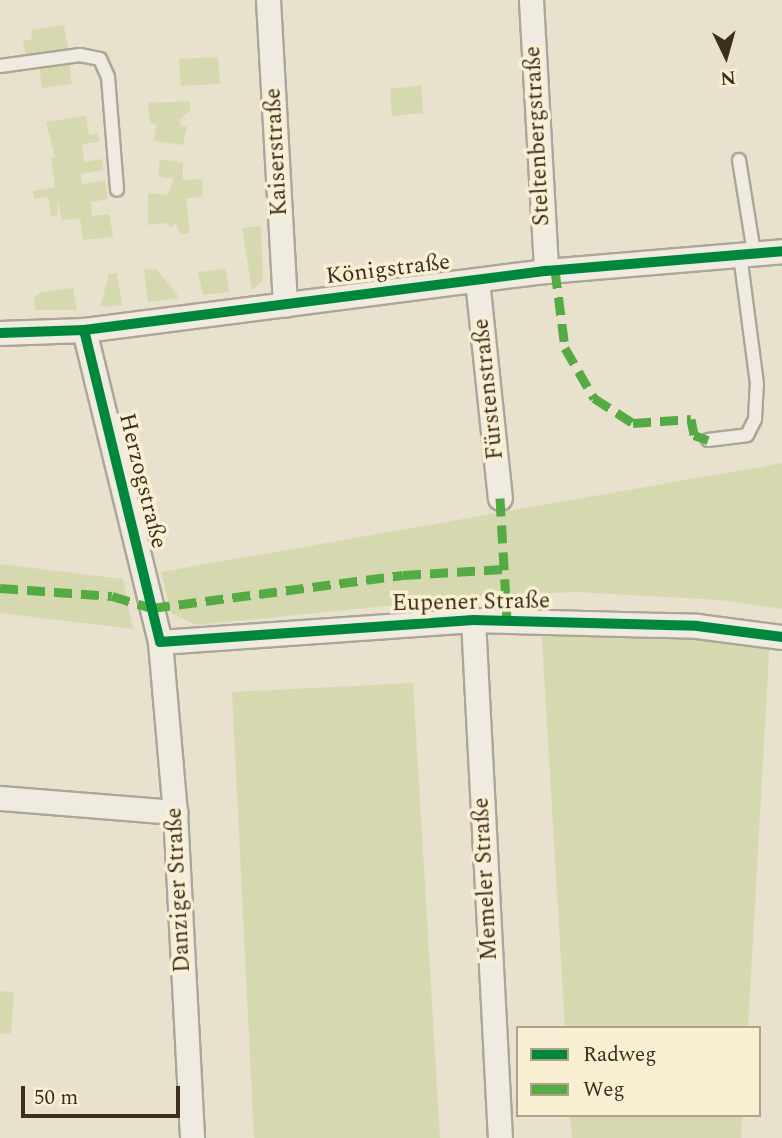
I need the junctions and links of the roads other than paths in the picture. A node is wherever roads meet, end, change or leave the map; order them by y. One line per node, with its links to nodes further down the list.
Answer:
1 (268, 0): 10 (street, Kaiserstraße)
2 (531, 0): 8 (street, Steltenbergstraße)
3 (0, 66): 5 (lane)
4 (739, 160): 7 (lane)
5 (117, 190)
6 (782, 251): 7 (street, Königstraße)
7 (747, 254): 8 (street, Königstraße); 13 (lane)
8 (546, 271): 9 (street, Königstraße)
9 (477, 280): 10 (street, Königstraße); 14 (street, Fürstenstraße)
10 (285, 304): 11 (street, Königstraße)
11 (84, 330): 12 (street, Königstraße); 17 (street, Herzogstraße)
12 (0, 333)
13 (708, 440)
14 (500, 498)
15 (473, 620): 16 (street, Eupener Straße); 17 (street, Eupener Straße); 21 (street, Memeler Straße)
16 (782, 637)
17 (160, 642): 19 (street, Danziger Straße)
18 (0, 798): 19 (street)
19 (175, 812): 20 (street, Danziger Straße)
20 (192, 1138)
21 (500, 1138)

